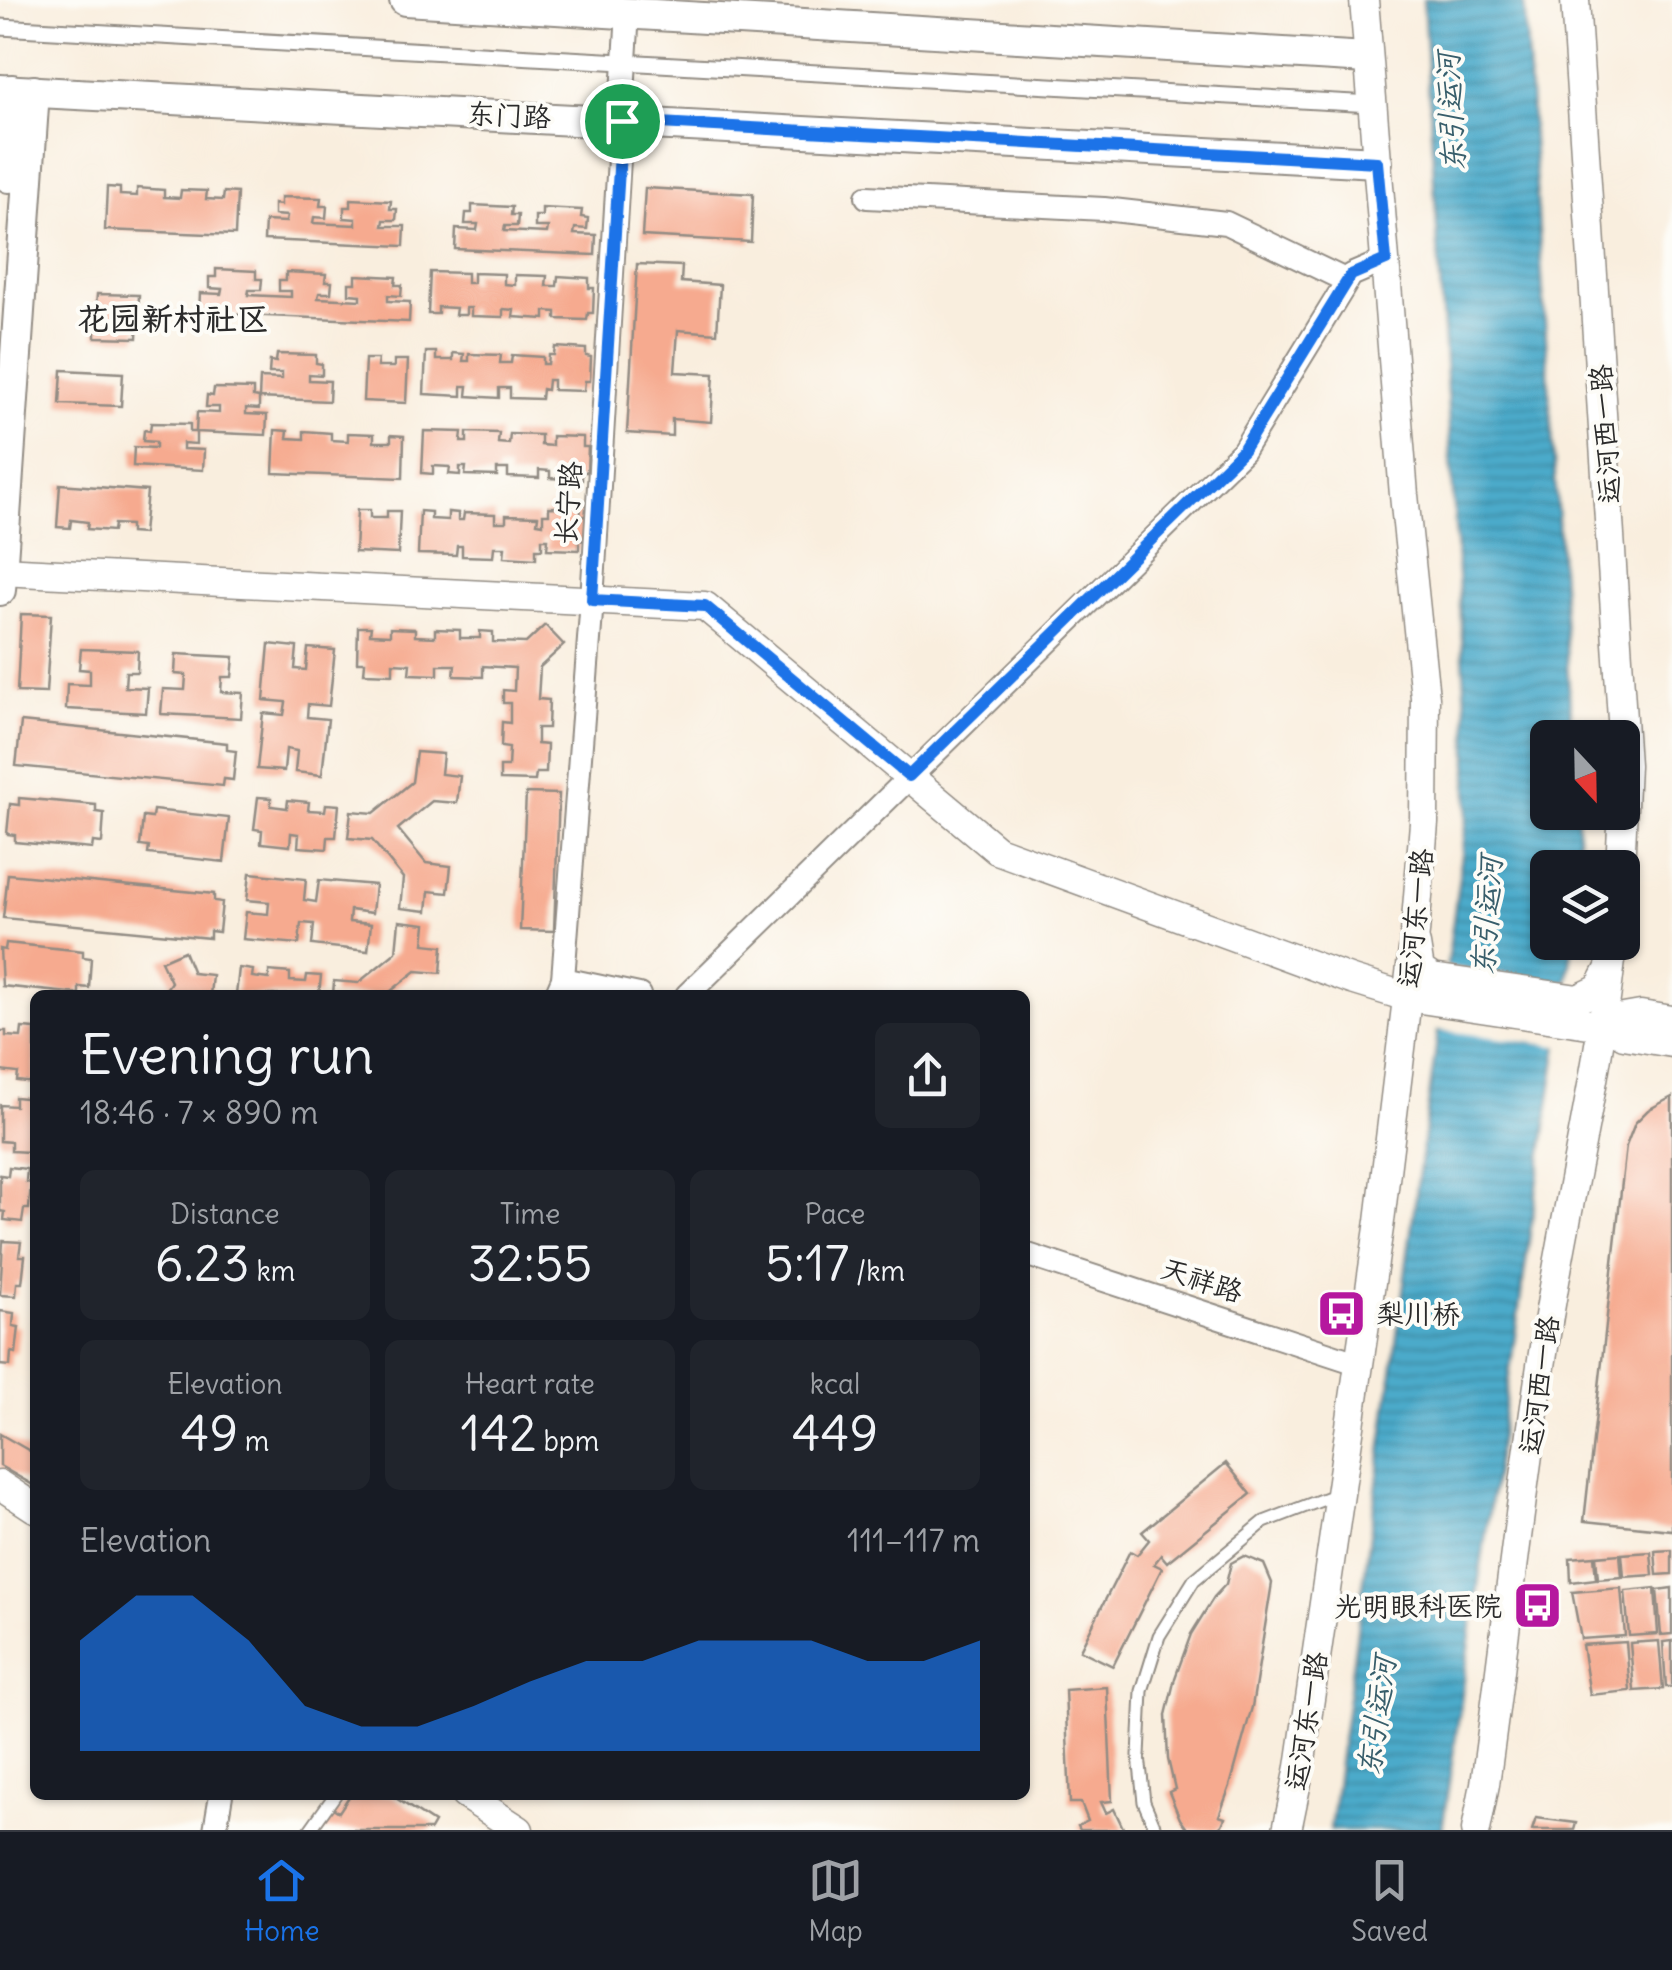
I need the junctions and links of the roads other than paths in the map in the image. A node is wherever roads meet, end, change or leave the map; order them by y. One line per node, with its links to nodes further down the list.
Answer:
1 (405, 0): 4 (main road)
2 (1364, 0): 6 (street, 运河东一路)
3 (1576, 0): 19 (street, 运河西一路)
4 (628, 12): 6 (main road); 7 (street, 长宁路)
5 (0, 27): 7 (street)
6 (1368, 58): 9 (street, 运河东一路)
7 (626, 61): 9 (street); 10 (street, 长宁路)
8 (16, 90): 10 (main road, 东门路); 15 (main road); 16 (main road)
9 (1372, 104): 11 (street, 运河东一路)
10 (622, 121): 11 (main road, 东门路); 17 (street, 长宁路)
11 (1377, 162): 13 (street, 运河东一路)
12 (867, 197): 14 (street)
13 (1386, 260): 14 (street); 20 (street, 运河东一路)
14 (1347, 281): 18 (street)
15 (0, 334)
16 (1, 577): 17 (street)
17 (592, 600): 18 (street); 23 (street, 长宁路)
18 (909, 776): 25 (street); 27 (street)
19 (1621, 850)
20 (1415, 933): 26 (street); 27 (street, 运河东一路)
21 (1609, 960): 28 (street)
22 (1611, 960): 30 (street, 运河西一路)
23 (559, 987): 24 (street)
24 (589, 990)
25 (693, 990)
26 (1438, 990): 27 (street); 28 (street)
27 (1407, 997): 33 (street, 运河东一路)
28 (1575, 1010): 30 (street)
29 (1672, 1020): 30 (street)
30 (1603, 1022): 31 (street); 45 (street, 运河西一路)
31 (1672, 1043)
32 (1030, 1256): 33 (street, 天祥路)
33 (1360, 1364): 35 (street, 运河东一路)
34 (0, 1485): 36 (street)
35 (1341, 1493): 43 (lane); 44 (street, 运河东一路)
36 (30, 1505)
37 (220, 1800): 40 (street)
38 (331, 1800): 41 (lane)
39 (475, 1800): 42 (street)
40 (214, 1830)
41 (310, 1830)
42 (519, 1830)
43 (1156, 1830)
44 (1288, 1830)
45 (1476, 1830)

